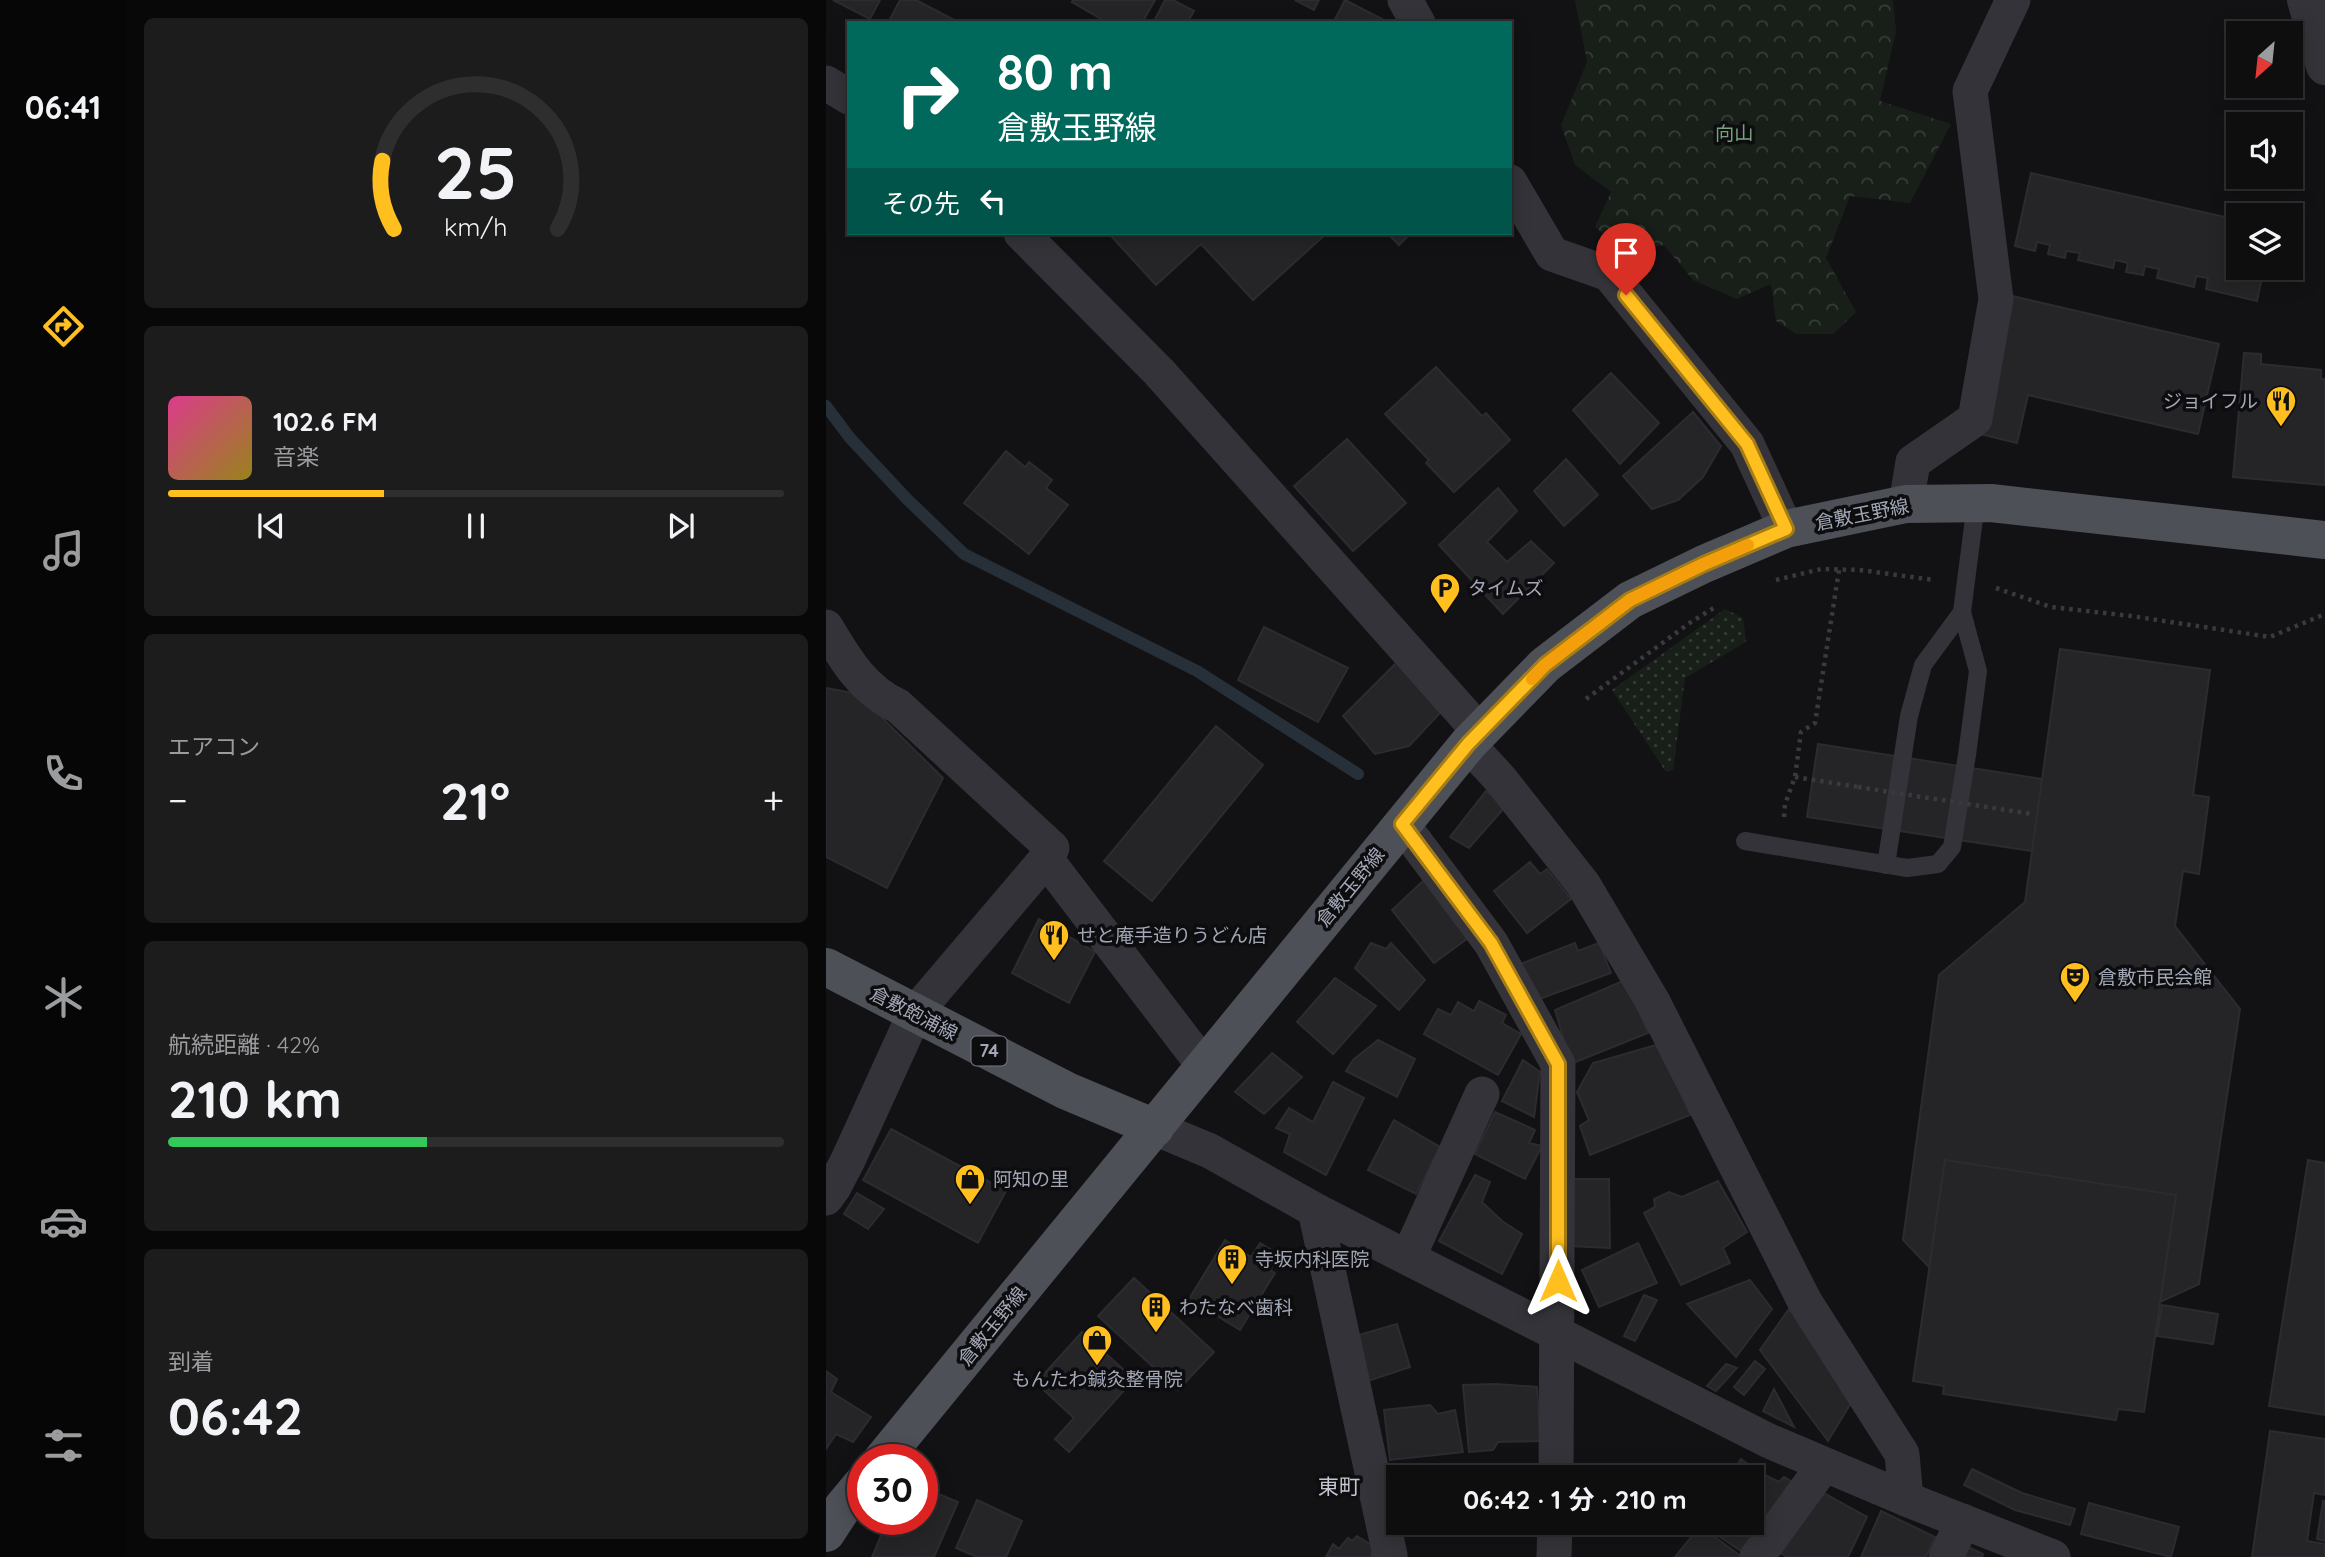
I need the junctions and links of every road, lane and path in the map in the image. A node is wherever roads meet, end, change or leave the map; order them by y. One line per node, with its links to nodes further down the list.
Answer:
1 (1405, 0): 4 (street)
2 (2013, 0): 11 (street)
3 (2306, 0): 5 (street)
4 (1417, 21)
5 (2325, 66)
6 (826, 83): 7 (street)
7 (847, 96)
8 (1512, 185): 12 (street)
9 (1023, 235): 23 (street)
10 (1976, 503): 11 (main road, 倉敷玉野線); 13 (main road, 倉敷玉野線); 19 (lane)
11 (1906, 504): 12 (main road, 倉敷玉野線)
12 (1786, 529): 23 (main road, 倉敷玉野線)
13 (2325, 540)
14 (1839, 570): 15 (path); 16 (path); 24 (path)
15 (1934, 580)
16 (1774, 581)
17 (1995, 588): 20 (path)
18 (1721, 604): 22 (path)
19 (1962, 612): 30 (lane); 30 (lane)
20 (2325, 614)
21 (826, 627): 29 (street)
22 (1586, 699)
23 (1474, 738): 27 (main road, 倉敷玉野線); 43 (street)
24 (1795, 778): 25 (path, bridge); 26 (path)
25 (2032, 814)
26 (1784, 815)
27 (1402, 824): 33 (main road, 倉敷玉野線); 39 (street)
28 (1745, 841): 30 (lane)
29 (1046, 859): 32 (street); 33 (street)
30 (1886, 865)
31 (826, 967): 32 (main road, 倉敷飽浦線 / 74)
32 (915, 1013): 35 (main road, 倉敷飽浦線 / 74); 36 (street)
33 (1204, 1066): 35 (main road, 倉敷玉野線)
34 (1482, 1094): 38 (street)
35 (1155, 1128): 37 (street); 40 (main road, 倉敷玉野線)
36 (826, 1198)
37 (1315, 1210): 38 (street); 47 (street)
38 (1408, 1258): 39 (street)
39 (1558, 1336): 41 (street); 42 (street)
40 (895, 1444)
41 (1556, 1465)
42 (1824, 1465): 43 (street); 48 (street)
43 (1906, 1499): 45 (street)
44 (847, 1505): 46 (main road)
45 (1963, 1521): 49 (street); 50 (street)
46 (826, 1533)
47 (1388, 1557)
48 (1757, 1557)
49 (1946, 1557)
50 (2053, 1557)

